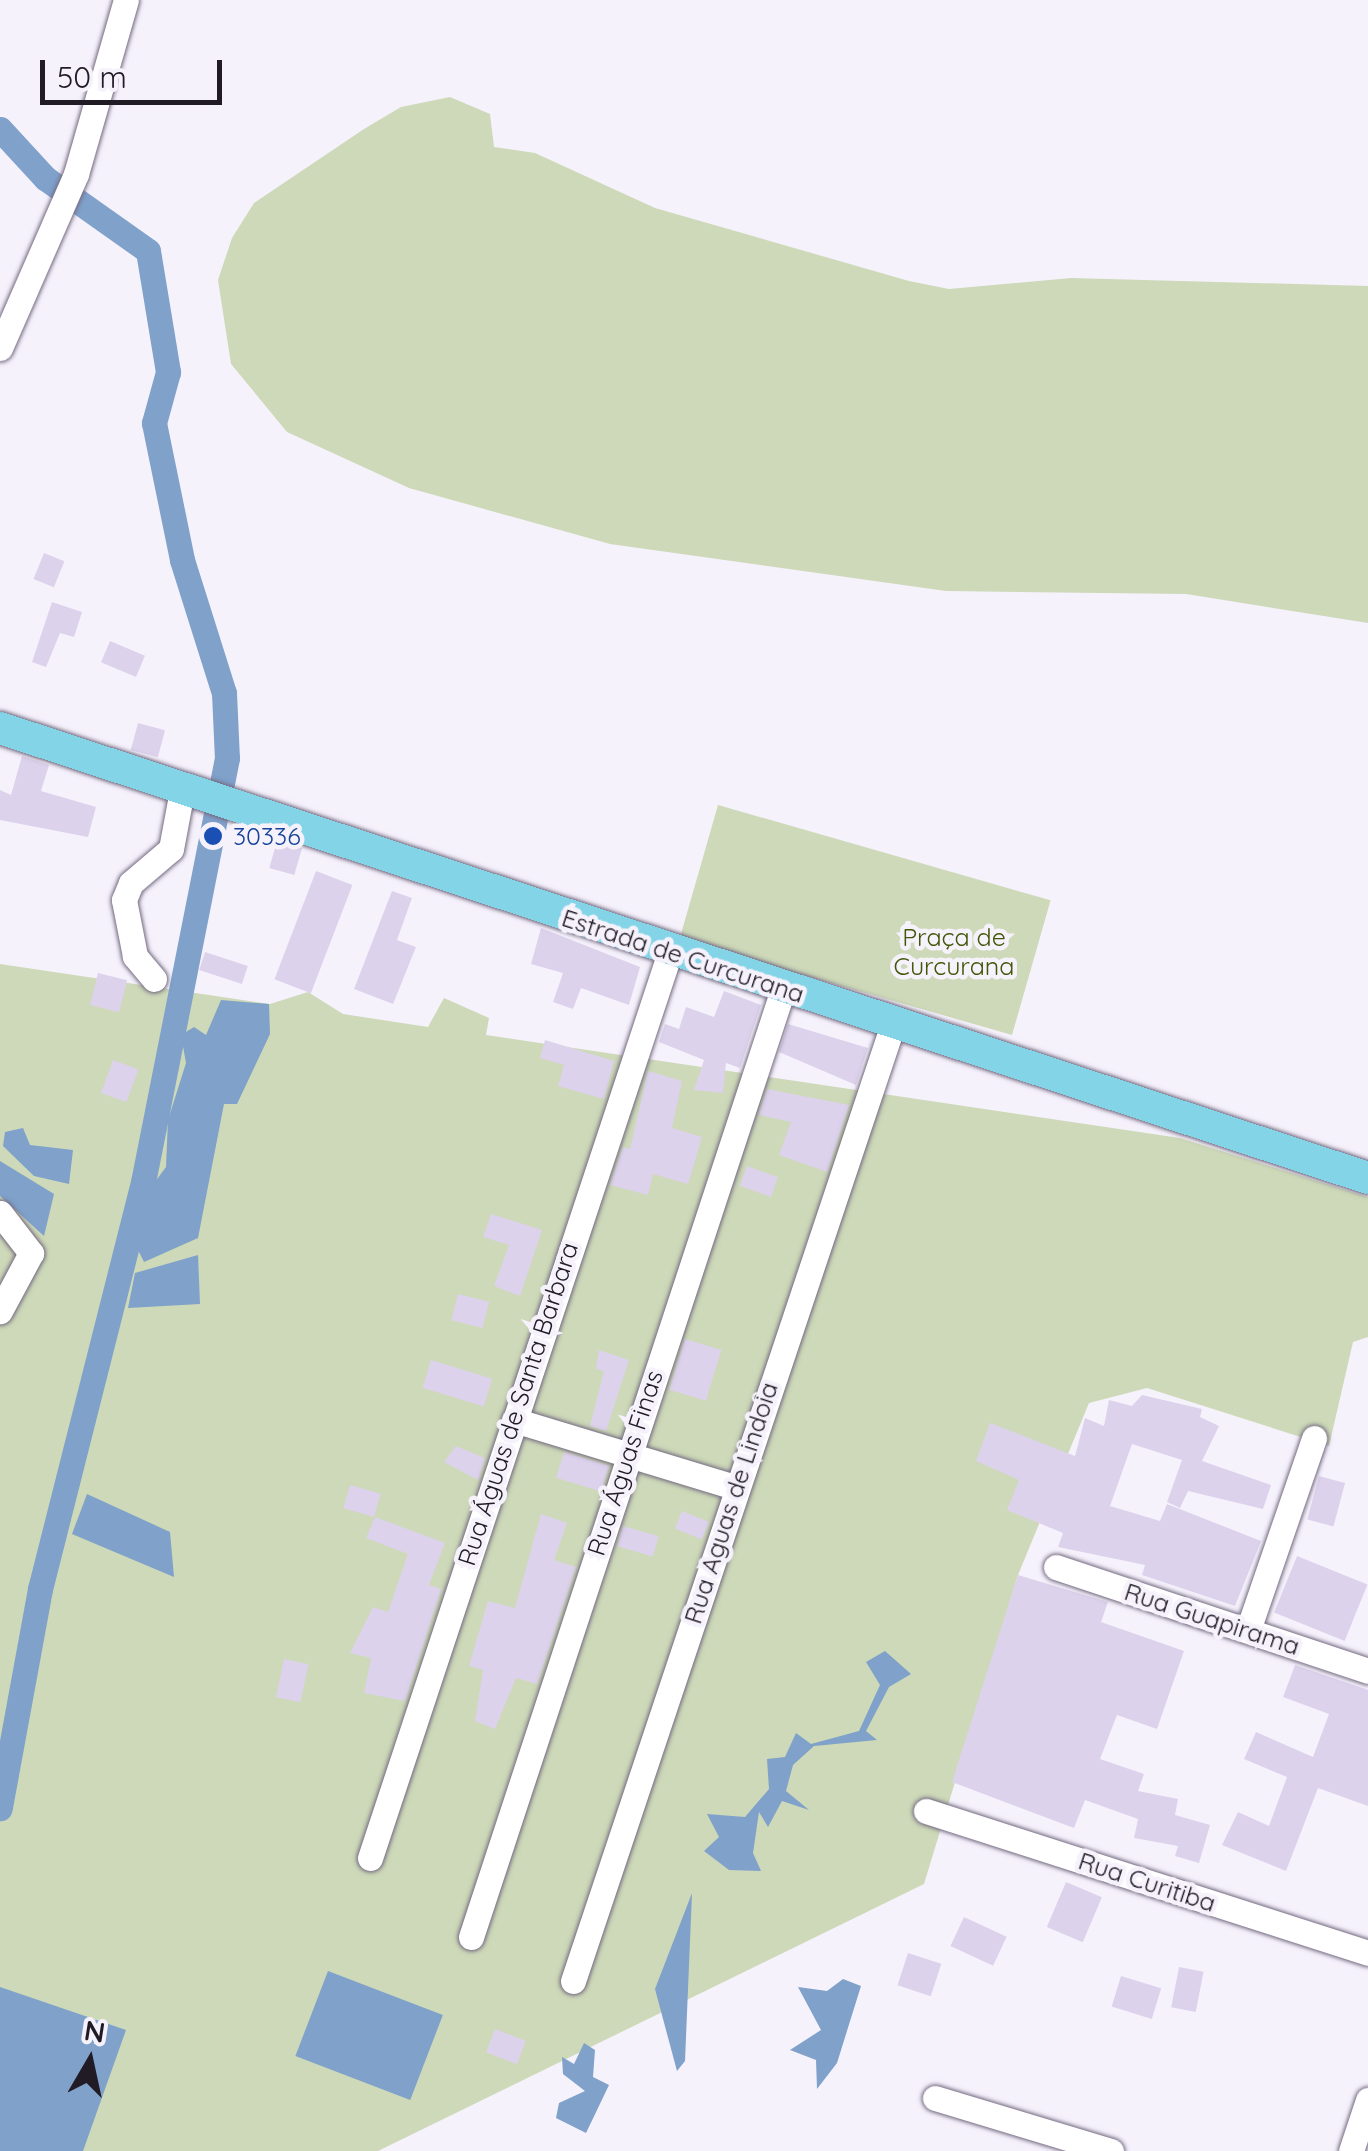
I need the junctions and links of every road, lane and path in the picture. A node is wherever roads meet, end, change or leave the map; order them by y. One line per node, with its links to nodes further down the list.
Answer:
1 (126, 0): 2 (street)
2 (0, 348)
3 (0, 728): 4 (main road, Estrada de Curcurana)
4 (190, 793): 5 (main road, Estrada de Curcurana); 6 (street)
5 (670, 952): 7 (main road, Estrada de Curcurana); 12 (street, Rua Águas de Santa Barbara)
6 (154, 979)
7 (783, 990): 8 (main road, Estrada de Curcurana); 14 (street, Rua Águas Finas)
8 (892, 1027): 9 (main road, Estrada de Curcurana); 15 (street, Rua Aguas de Lindoia)
9 (1368, 1178)
10 (0, 1213): 11 (street)
11 (0, 1312)
12 (514, 1420): 14 (street); 20 (street, Rua Águas de Santa Barbara)
13 (1314, 1438): 17 (street)
14 (627, 1456): 15 (street); 21 (street, Rua Águas Finas)
15 (734, 1487): 23 (street, Rua Aguas de Lindoia)
16 (1056, 1568): 17 (street, Rua Guapirama)
17 (1248, 1630): 18 (street, Rua Guapirama)
18 (1368, 1671)
19 (926, 1811): 22 (street, Rua Curitiba)
20 (370, 1858)
21 (471, 1937)
22 (1368, 1953)
23 (573, 1981)
24 (935, 2098): 26 (street)
25 (1368, 2100): 27 (street)
26 (1111, 2151)
27 (1350, 2151)

